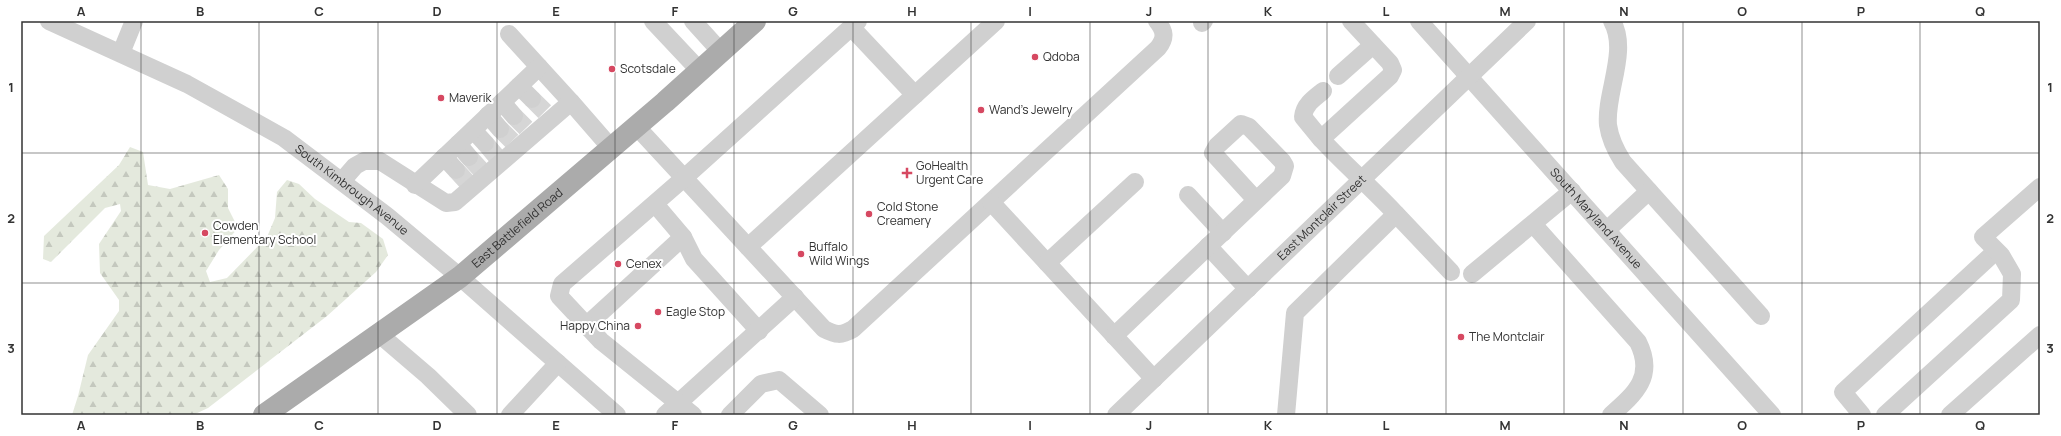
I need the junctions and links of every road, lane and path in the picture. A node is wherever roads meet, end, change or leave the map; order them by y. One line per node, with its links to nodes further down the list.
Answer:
1 (49, 21): 15 (street, South Kimbrough Avenue)
2 (134, 21): 15 (street)
3 (652, 21): 18 (street)
4 (693, 21): 16 (street)
5 (755, 21): 16 (main road, East Battlefield Road)
6 (996, 21): 23 (street)
7 (1351, 21): 14 (street)
8 (1419, 21): 20 (street, South Maryland Avenue)
9 (1527, 21): 20 (street, East Montclair Street)
10 (1612, 21): 44 (street)
11 (1159, 22): 47 (street)
12 (854, 24): 23 (street); 37 (street)
13 (509, 34): 17 (street)
14 (1373, 45): 19 (street); 31 (street)
15 (121, 52): 39 (street, South Kimbrough Avenue)
16 (721, 52): 18 (main road, East Battlefield Road)
17 (539, 67): 21 (street); 25 (street)
18 (700, 71): 28 (main road, East Battlefield Road)
19 (1338, 76)
20 (1469, 77): 38 (street, East Montclair Street); 43 (street, South Maryland Avenue)
21 (519, 86): 24 (street); 26 (street)
22 (1323, 91): 31 (street)
23 (915, 95): 54 (street)
24 (502, 102): 27 (street); 29 (street)
25 (571, 102): 26 (street); 33 (street)
26 (543, 110): 29 (street)
27 (488, 116): 30 (street); 32 (street)
28 (636, 126): 33 (main road, East Battlefield Road); 37 (street)
29 (525, 127): 32 (street)
30 (473, 130): 34 (street); 35 (street)
31 (1321, 139): 38 (street)
32 (510, 140): 34 (street)
33 (612, 148): 60 (main road, East Battlefield Road)
34 (494, 154): 35 (street)
35 (474, 162): 36 (street); 36 (street)
36 (460, 174): 41 (street); 41 (street)
37 (684, 178): 48 (street); 54 (street)
38 (1363, 179): 49 (street); 61 (street, East Montclair Street)
39 (342, 181): 41 (street); 60 (street, South Kimbrough Avenue)
40 (1135, 182): 57 (street)
41 (415, 184)
42 (2040, 187): 56 (street)
43 (1572, 191): 50 (street); 51 (street, South Maryland Avenue)
44 (1649, 191): 51 (street); 63 (street)
45 (1188, 195): 52 (street)
46 (1256, 200): 52 (street)
47 (991, 202): 57 (street); 62 (street)
48 (655, 204): 53 (street); 64 (street)
49 (1396, 214): 58 (street); 80 (street)
50 (1533, 224): 59 (street); 81 (street)
51 (1607, 230): 82 (street, South Maryland Avenue)
52 (1223, 233): 55 (street)
53 (683, 237): 64 (street); 65 (street)
54 (748, 246): 62 (street)
55 (1208, 246): 61 (street); 68 (street)
56 (1996, 251): 83 (street); 84 (street)
57 (1047, 263): 68 (street)
58 (1451, 272)
59 (1472, 274)
60 (460, 277): 66 (main road, East Battlefield Road); 69 (street, South Kimbrough Avenue)
61 (1248, 289): 70 (street, East Montclair Street)
62 (795, 298): 65 (street)
63 (1761, 316)
64 (586, 325): 71 (street)
65 (759, 331): 71 (street)
66 (379, 334): 72 (main road, East Battlefield Road); 73 (street)
67 (2040, 335): 85 (street)
68 (1114, 336): 70 (street)
69 (558, 363): 74 (street); 75 (street, South Kimbrough Avenue)
70 (1154, 379): 79 (street, East Montclair Street)
71 (672, 410): 76 (street)
72 (277, 411)
73 (468, 415)
74 (510, 415)
75 (617, 415)
76 (693, 415)
77 (730, 415): 78 (street)
78 (820, 415)
79 (1116, 415)
80 (1286, 415)
81 (1611, 415)
82 (1772, 415)
83 (1862, 415)
84 (1885, 415)
85 (1950, 415)

